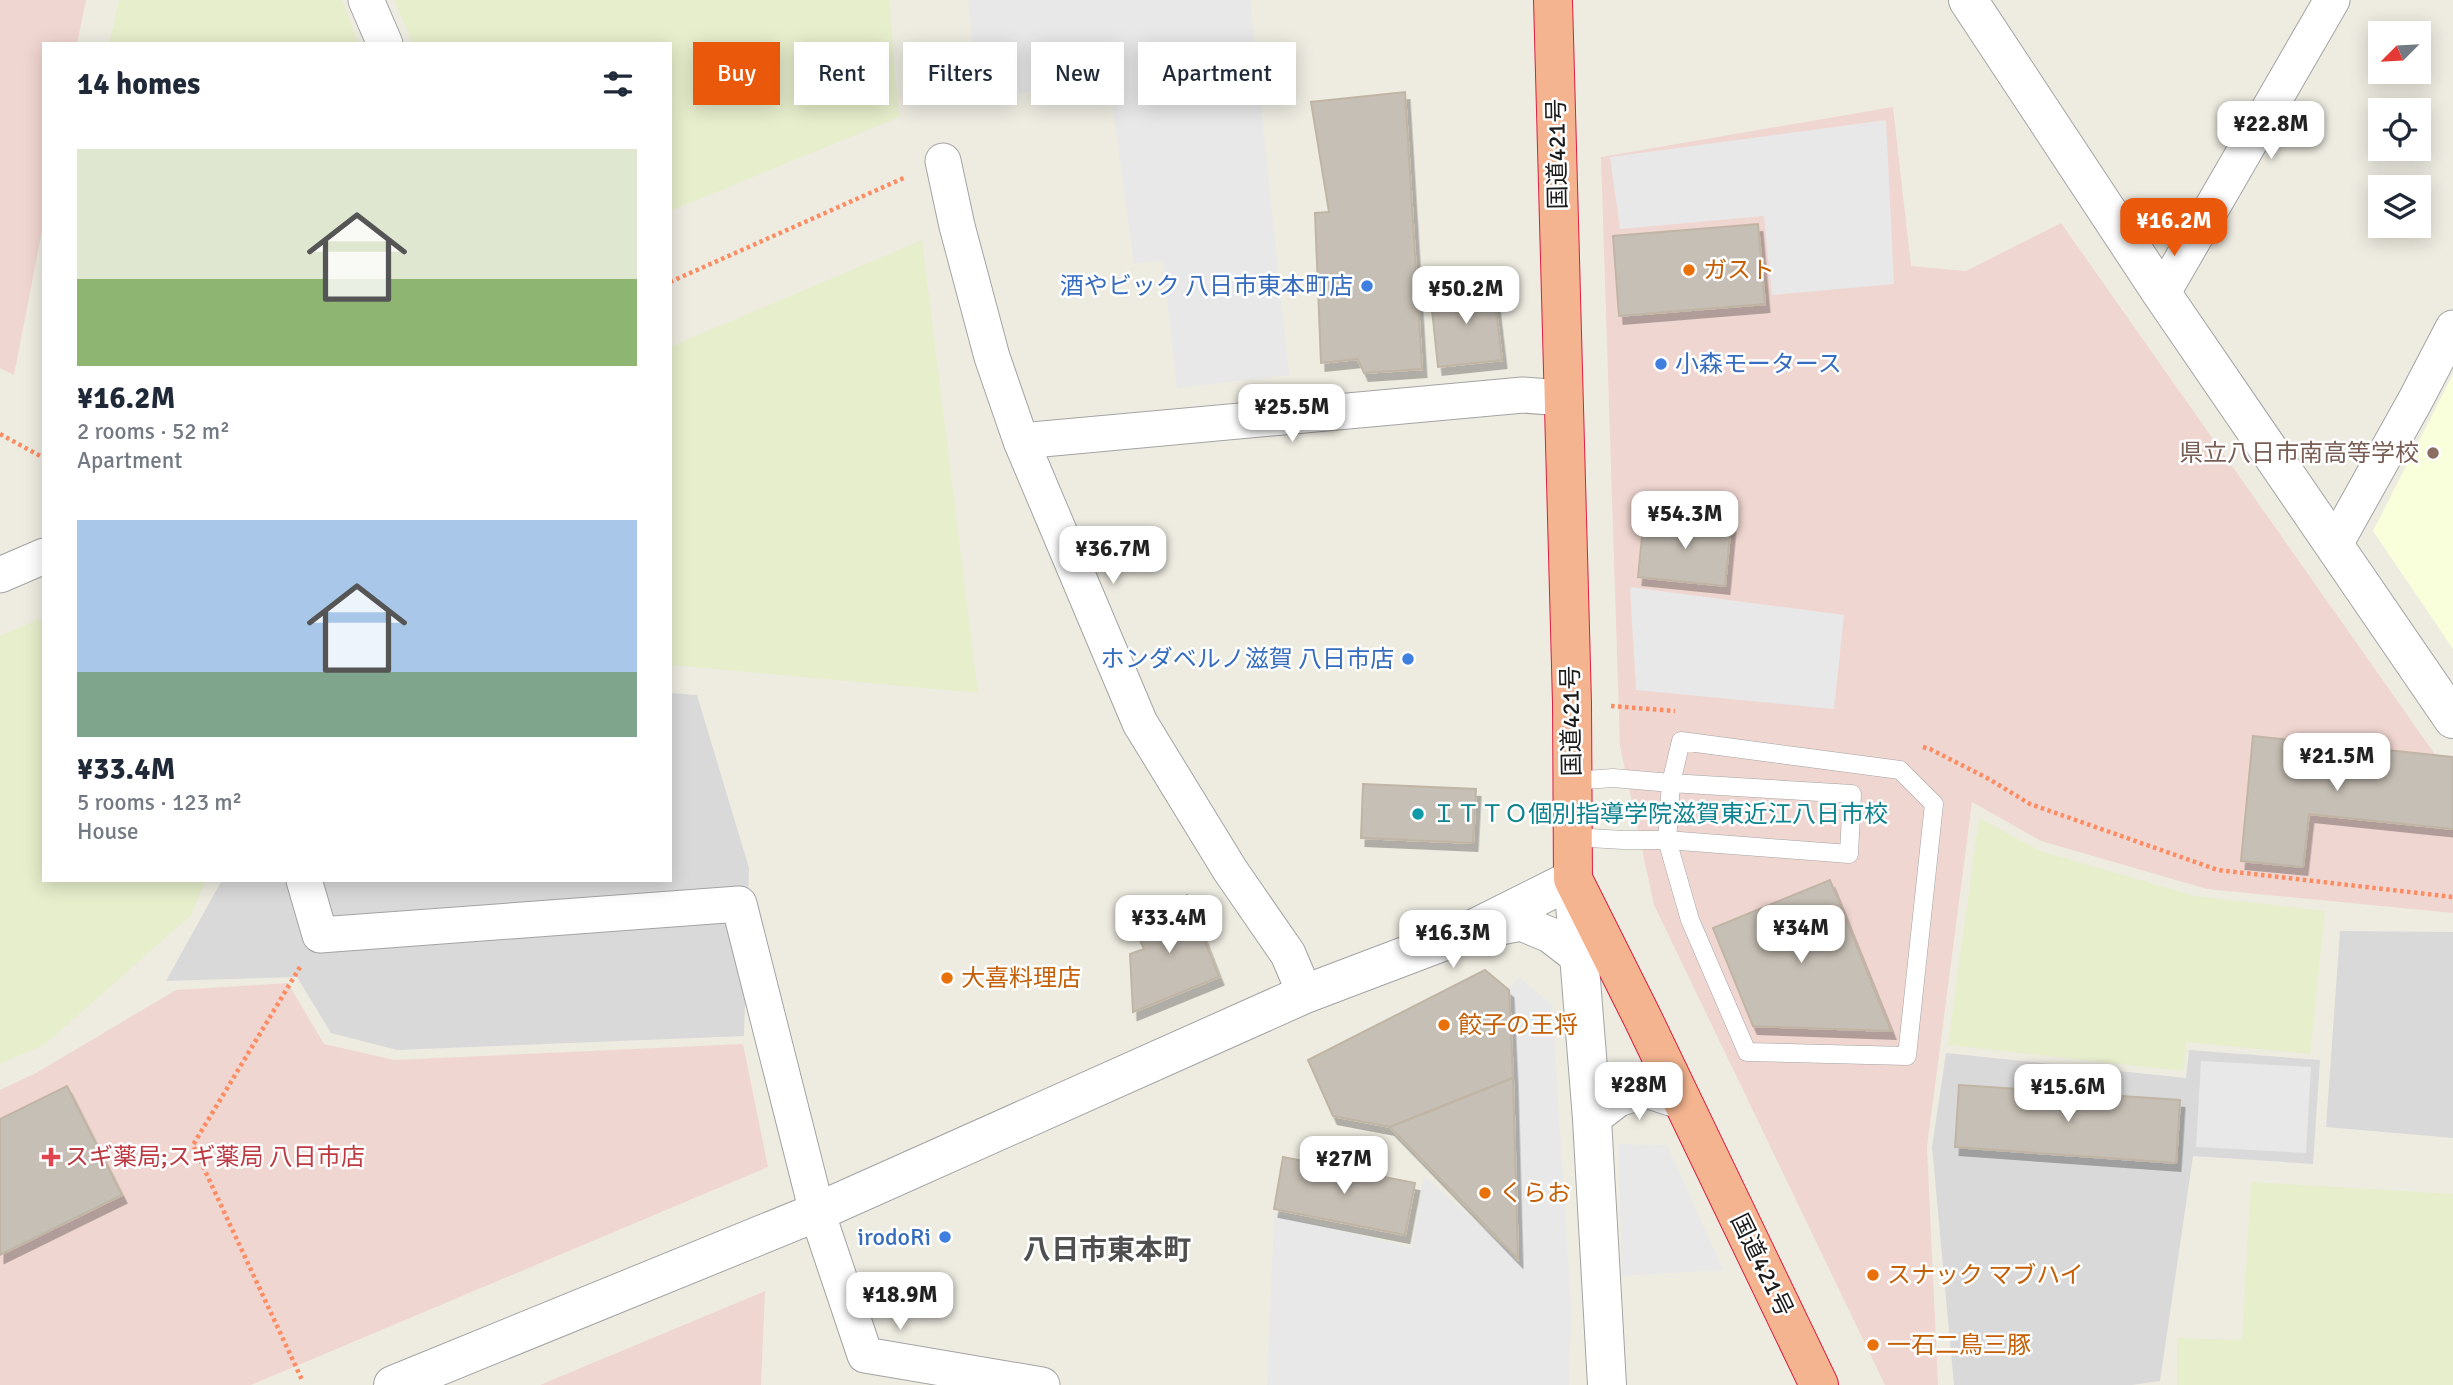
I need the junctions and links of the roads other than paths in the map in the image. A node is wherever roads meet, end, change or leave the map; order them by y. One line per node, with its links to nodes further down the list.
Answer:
1 (366, 0): 5 (street)
2 (1553, 0): 9 (highway, 国道421号)
3 (1968, 0): 7 (street)
4 (2332, 0): 7 (street)
5 (384, 42)
6 (943, 161): 10 (street)
7 (2162, 294): 11 (street)
8 (2453, 328): 11 (street)
9 (1563, 398): 10 (street); 15 (highway, 国道421号)
10 (1021, 441): 23 (street)
11 (2334, 546): 14 (street)
12 (42, 557): 13 (street)
13 (0, 575)
14 (2453, 719)
15 (1572, 781): 16 (lane); 17 (highway, 国道421号)
16 (1671, 783): 18 (lane); 18 (lane); 18 (lane)
17 (1572, 837): 18 (lane); 19 (highway, 国道421号)
18 (1667, 840)
19 (1573, 879): 21 (street); 22 (street); 24 (highway, 国道421号)
20 (305, 882): 26 (street)
21 (1463, 934): 22 (street); 23 (street)
22 (1581, 959): 25 (street)
23 (1305, 995): 26 (street)
24 (1683, 1102): 25 (street); 30 (highway, 国道421号)
25 (1592, 1119): 29 (street)
26 (817, 1212): 27 (street); 28 (street)
27 (393, 1385)
28 (1042, 1385)
29 (1607, 1385)
30 (1819, 1385)

